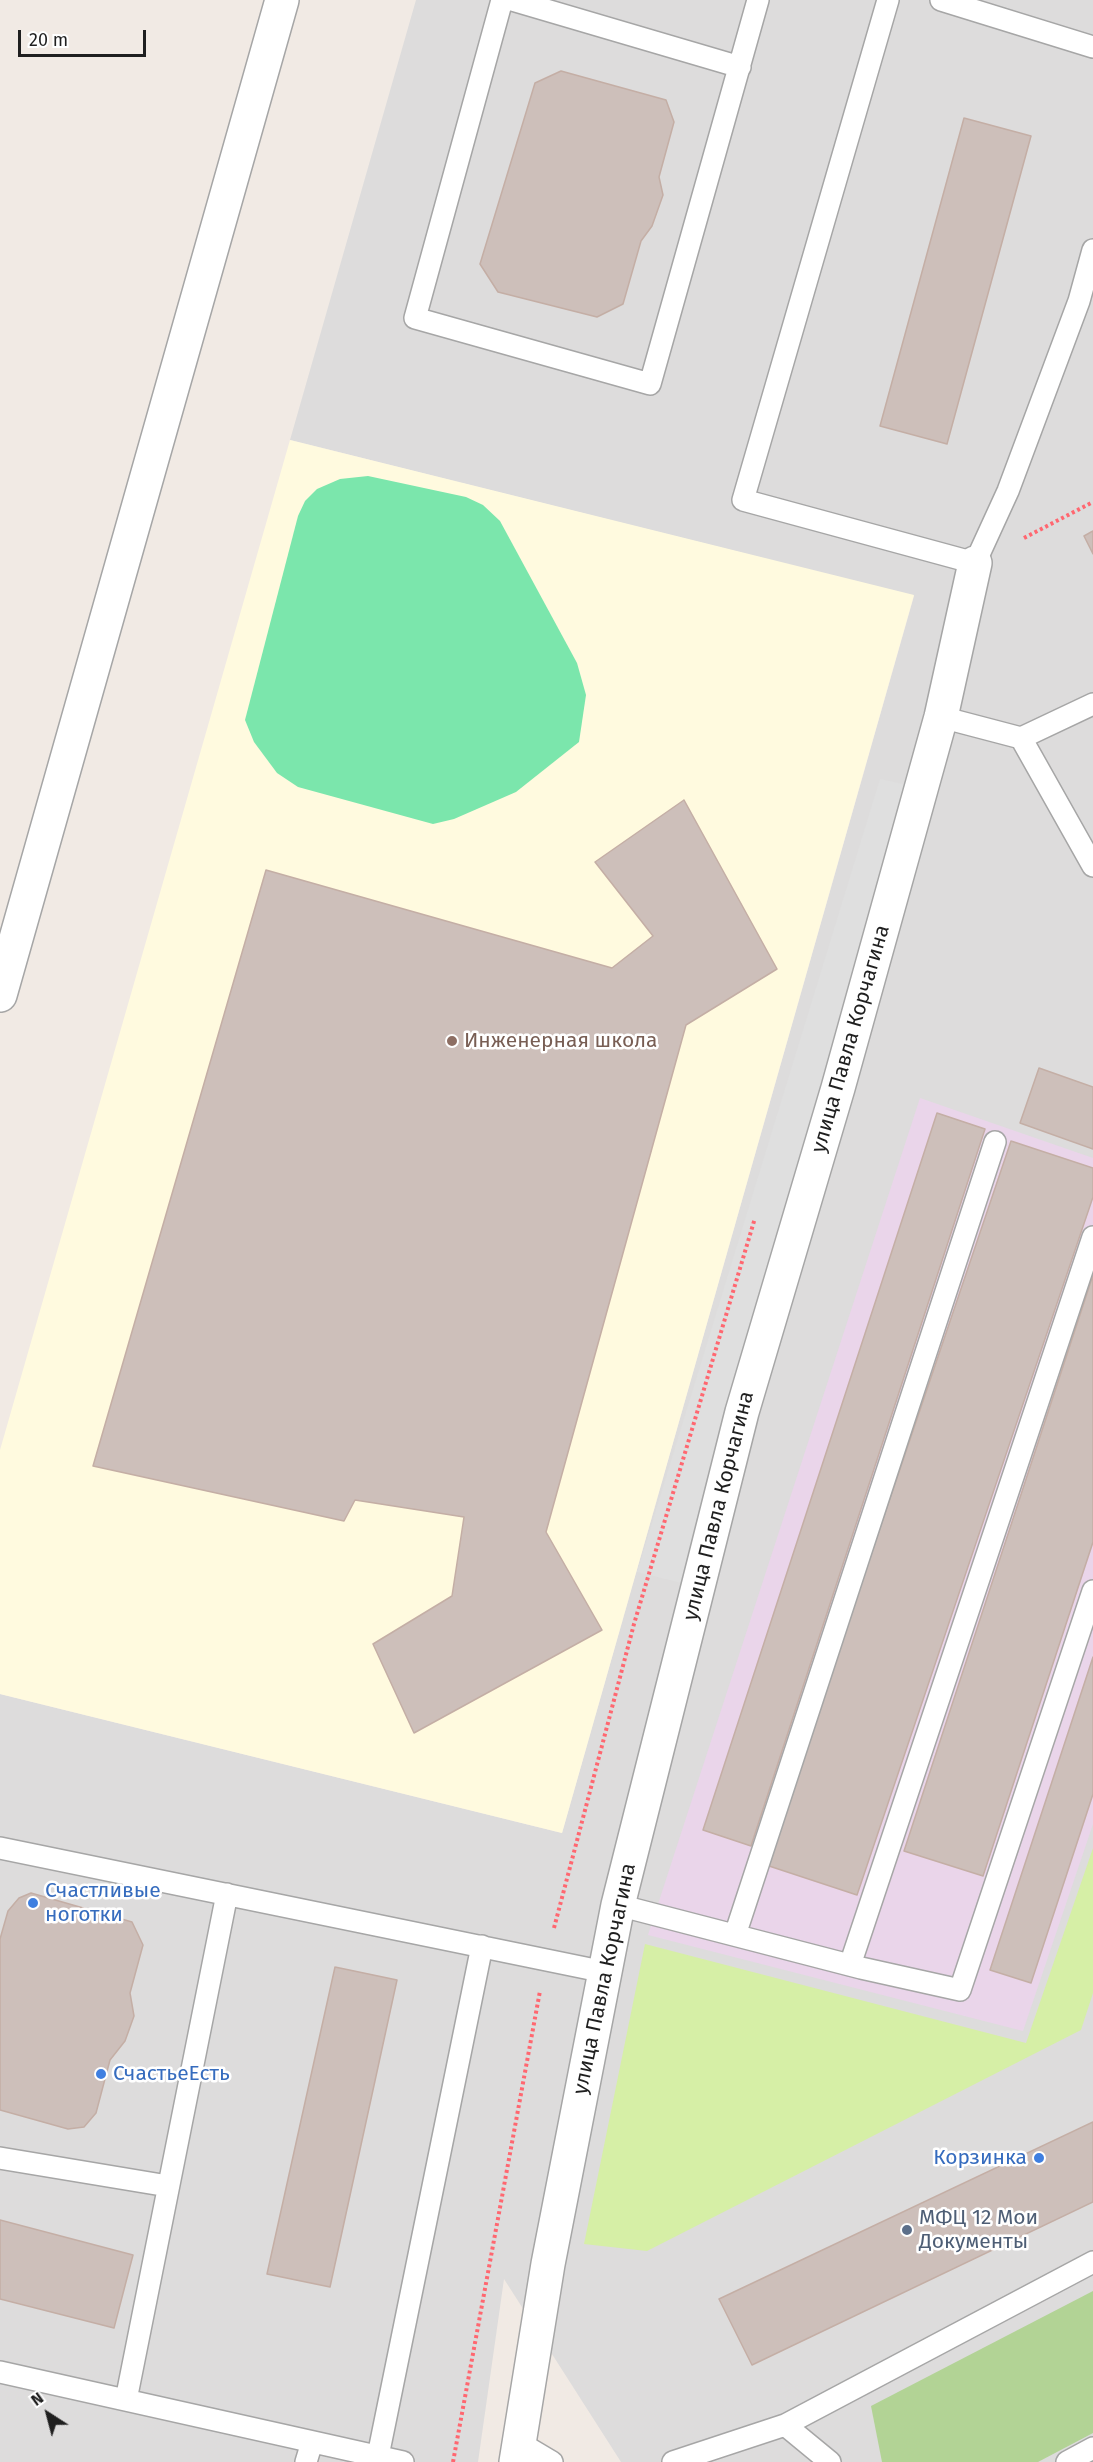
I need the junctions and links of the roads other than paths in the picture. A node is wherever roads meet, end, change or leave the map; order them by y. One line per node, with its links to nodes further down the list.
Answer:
1 (282, 0): 16 (street)
2 (502, 0): 8 (lane)
3 (512, 0): 8 (lane)
4 (758, 0): 8 (lane)
5 (888, 0): 11 (lane)
6 (941, 0): 7 (lane)
7 (1093, 47)
8 (740, 67)
9 (1093, 250): 10 (lane)
10 (1086, 302): 11 (lane)
11 (975, 563): 13 (street, улица Павла Корчагина)
12 (1093, 704): 14 (lane)
13 (941, 717): 14 (lane); 22 (street, улица Павла Корчагина)
14 (1021, 738): 15 (lane)
15 (1093, 866)
16 (0, 995)
17 (995, 1142): 23 (lane)
18 (1093, 1237): 25 (lane)
19 (1093, 1591): 25 (lane)
20 (0, 1848): 21 (lane)
21 (227, 1894): 24 (lane); 28 (lane)
22 (618, 1905): 23 (lane); 26 (street, улица Павла Корчагина)
23 (735, 1935): 25 (lane)
24 (482, 1946): 26 (lane); 36 (lane)
25 (850, 1965)
26 (605, 1972): 35 (street, улица Павла Корчагина)
27 (0, 2158): 28 (lane)
28 (168, 2186): 31 (lane)
29 (1093, 2262): 32 (lane)
30 (0, 2372): 31 (lane)
31 (126, 2400): 34 (lane)
32 (785, 2425): 39 (lane); 40 (lane)
33 (1093, 2448): 41 (lane)
34 (309, 2452): 36 (lane)
35 (518, 2453): 38 (lane)
36 (378, 2456): 37 (lane)
37 (403, 2462)
38 (552, 2462)
39 (673, 2462)
40 (830, 2462)
41 (1067, 2462)

